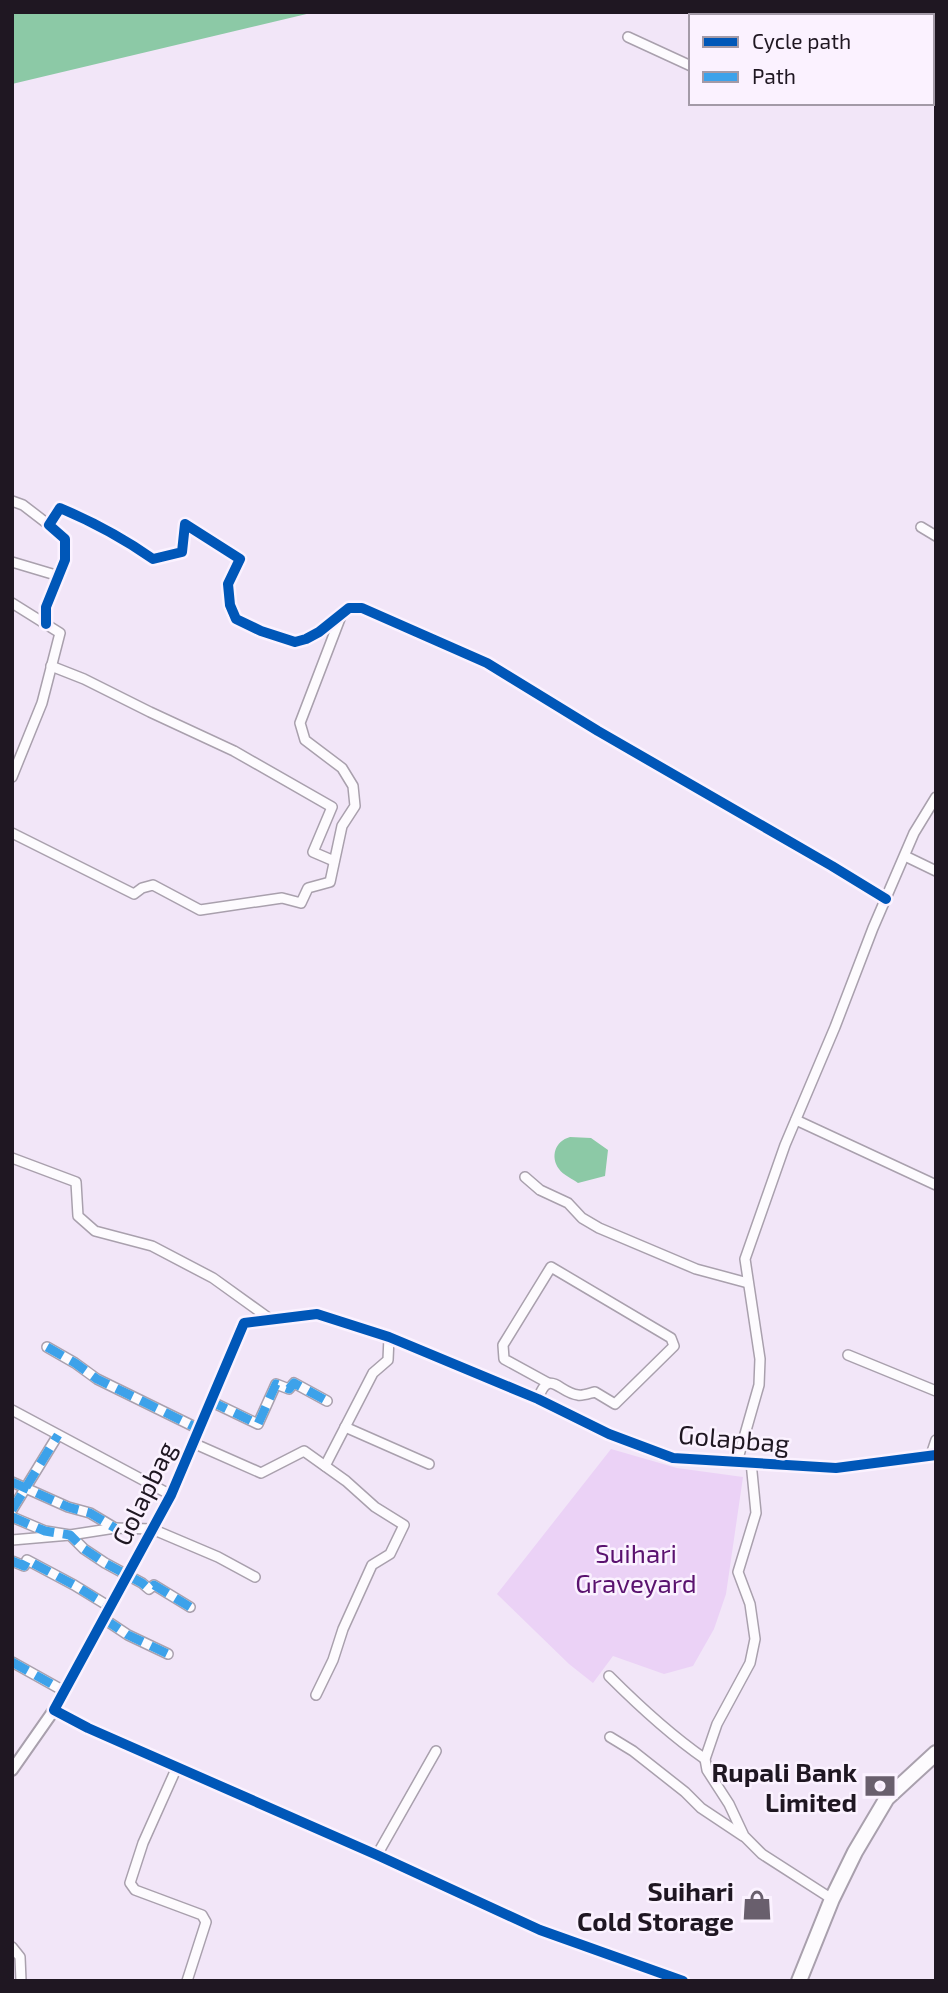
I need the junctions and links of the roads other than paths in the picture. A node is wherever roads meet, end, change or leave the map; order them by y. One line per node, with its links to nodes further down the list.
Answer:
1 (628, 37): 2 (street)
2 (689, 65)
3 (12, 501): 4 (street)
4 (49, 526): 8 (street); 10 (street)
5 (921, 527): 6 (street)
6 (936, 536)
7 (12, 562): 8 (street)
8 (59, 576): 11 (street)
9 (12, 603): 11 (street)
10 (343, 613): 17 (street); 19 (street)
11 (46, 624): 12 (street)
12 (51, 666): 13 (street); 17 (street)
13 (12, 777)
14 (936, 797): 16 (street)
15 (12, 833): 17 (street)
16 (905, 856): 18 (street); 19 (street)
17 (334, 861)
18 (936, 871)
19 (886, 899): 20 (street)
20 (796, 1120): 23 (street); 24 (street)
21 (12, 1158): 25 (street)
22 (525, 1177): 24 (street)
23 (936, 1185)
24 (748, 1283): 41 (street)
25 (270, 1320): 26 (street, Golapbag); 32 (street, Golapbag)
26 (390, 1337): 31 (street, Golapbag); 35 (street)
27 (47, 1347): 36 (street)
28 (848, 1354): 30 (street)
29 (548, 1383): 29 (street); 31 (street)
30 (936, 1391)
31 (538, 1399): 41 (street, Golapbag)
32 (211, 1401): 33 (street); 36 (street, Golapbag)
33 (327, 1401)
34 (12, 1410): 37 (street)
35 (345, 1427): 43 (street); 44 (street)
36 (199, 1429): 39 (street, Golapbag)
37 (58, 1435): 46 (street); 47 (street)
38 (936, 1440): 40 (street)
39 (193, 1443): 44 (street); 47 (street, Golapbag)
40 (934, 1455): 42 (street, Golapbag)
41 (737, 1462): 42 (street, Golapbag)
42 (751, 1462): 69 (street)
43 (429, 1464)
44 (325, 1466): 64 (street)
45 (12, 1482): 46 (street)
46 (25, 1488): 48 (street); 50 (street)
47 (171, 1495): 51 (street, Golapbag)
48 (12, 1510)
49 (12, 1517): 52 (street)
50 (115, 1528): 51 (street); 52 (street)
51 (152, 1528): 55 (street, Golapbag); 56 (street)
52 (70, 1535): 53 (street); 55 (street)
53 (12, 1540)
54 (12, 1561): 57 (street)
55 (127, 1576): 57 (street, Golapbag); 58 (street)
56 (254, 1577)
57 (110, 1607): 59 (street, Golapbag)
58 (190, 1607)
59 (104, 1619): 60 (street); 63 (street, Golapbag)
60 (168, 1654)
61 (12, 1662): 63 (street)
62 (610, 1676): 69 (street)
63 (64, 1691): 65 (street, Golapbag)
64 (316, 1695)
65 (54, 1710): 70 (street); 71 (street)
66 (610, 1737): 72 (street)
67 (436, 1751): 73 (street)
68 (936, 1753): 74 (highway)
69 (705, 1759): 72 (street)
70 (177, 1767): 73 (street); 77 (street)
71 (12, 1770)
72 (744, 1836): 74 (street)
73 (377, 1855): 78 (street)
74 (832, 1899): 79 (highway)
75 (12, 1947): 76 (street)
76 (21, 1981)
77 (187, 1981)
78 (683, 1981)
79 (799, 1981)

